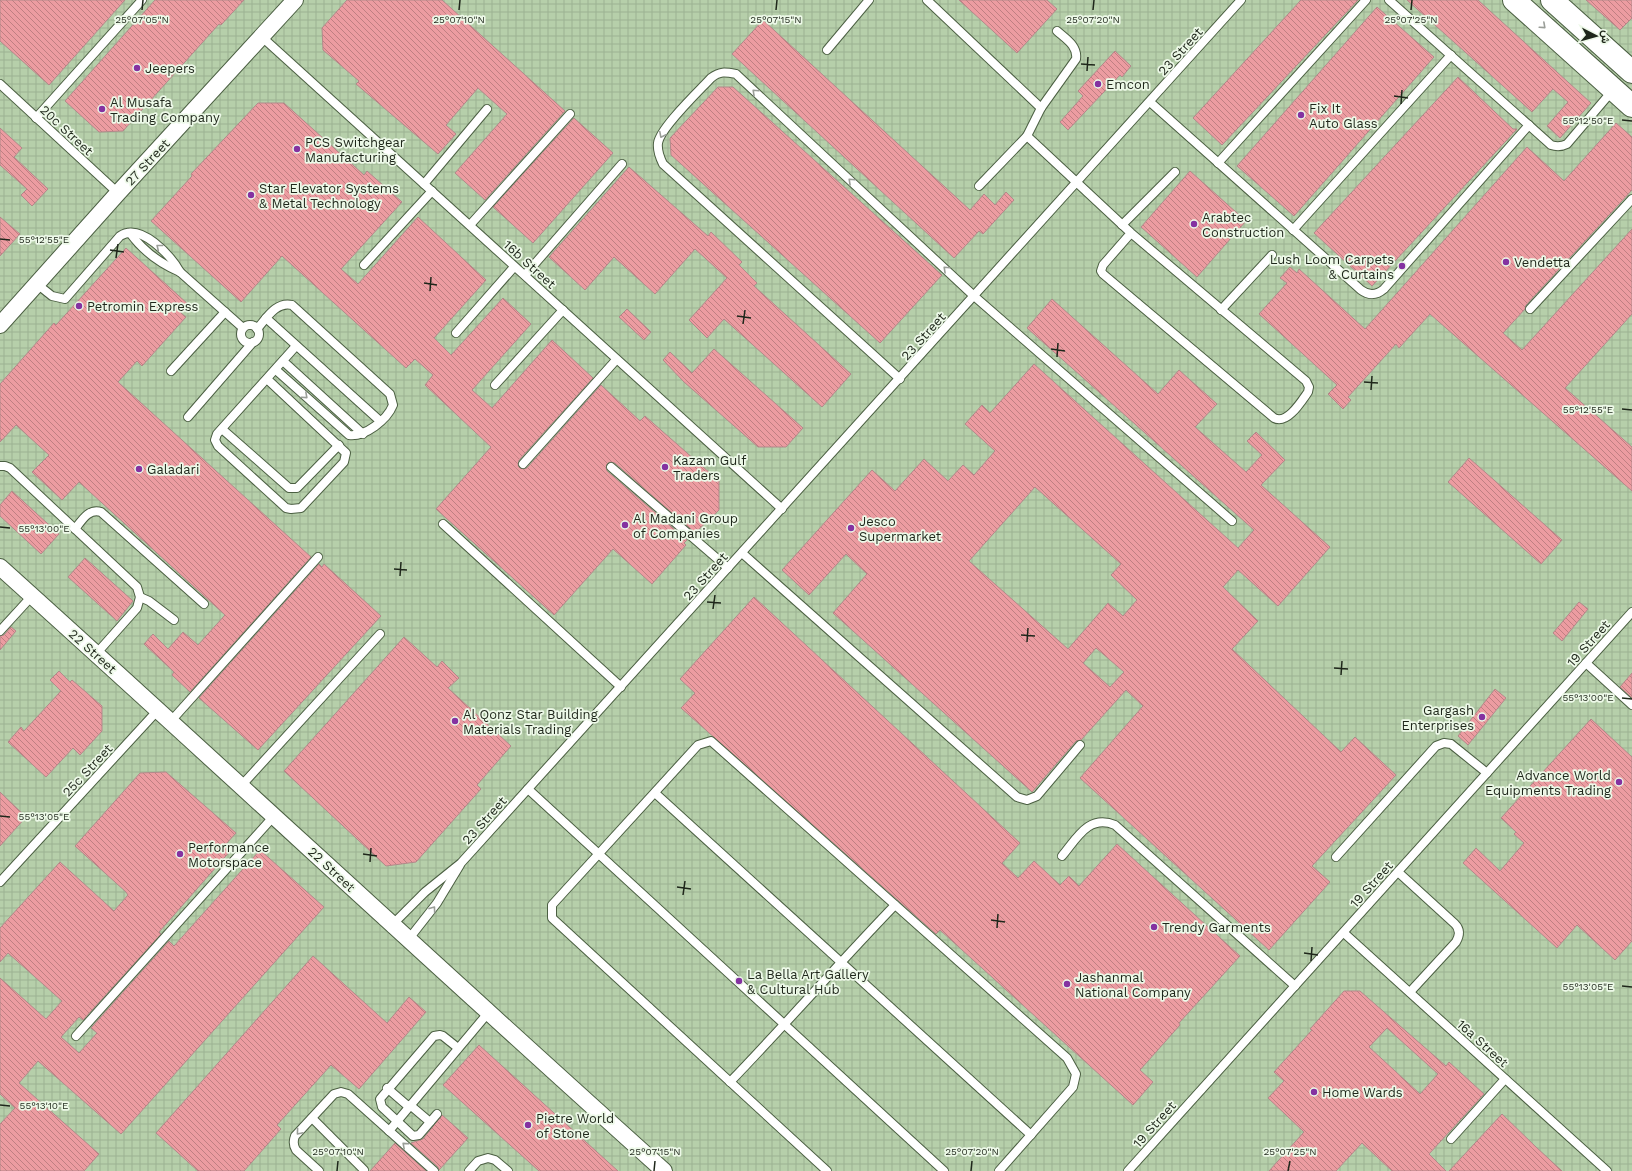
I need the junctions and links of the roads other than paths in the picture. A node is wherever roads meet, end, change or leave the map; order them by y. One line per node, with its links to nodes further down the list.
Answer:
1 (142, 0): 22 (lane)
2 (296, 0): 11 (street, 27 Street)
3 (869, 0): 12 (lane)
4 (927, 0): 19 (lane)
5 (1241, 0): 17 (lane, 23 Street)
6 (1366, 0): 25 (lane)
7 (1389, 0): 13 (lane)
8 (1514, 0): 16 (main road, one-way to 16)
9 (1552, 0): 14 (main road)
10 (1057, 31): 19 (lane)
11 (262, 37): 29 (lane, 16b Street); 32 (street, 27 Street)
12 (827, 50)
13 (1451, 56): 23 (lane); 36 (lane)
14 (1631, 69)
15 (1, 87): 22 (lane, 20c Street)
16 (1613, 89): 18 (main road); 23 (lane)
17 (1150, 102): 25 (lane); 28 (lane, 23 Street)
18 (1632, 106)
19 (1041, 108): 24 (lane)
20 (487, 109): 29 (lane)
21 (570, 114): 34 (lane)
22 (36, 118): 32 (lane, 20c Street)
23 (1528, 125): 36 (lane)
24 (1027, 136): 28 (lane); 30 (lane)
25 (1218, 163): 36 (lane)
26 (622, 164): 43 (lane)
27 (1174, 172): 35 (lane)
28 (1078, 182): 35 (lane); 45 (lane, 23 Street)
29 (424, 184): 31 (lane, 16b Street)
30 (979, 186)
31 (432, 191): 34 (lane, 16b Street); 40 (lane)
32 (118, 193): 44 (street, 27 Street)
33 (1632, 199): 46 (lane)
34 (470, 225): 41 (lane, 16b Street)
35 (1122, 225): 38 (lane)
36 (1293, 230)
37 (130, 232): 42 (lane); 42 (lane, one-way to 37); 44 (lane)
38 (1131, 233): 48 (lane); 48 (lane)
39 (1272, 255): 48 (lane)
40 (364, 265)
41 (514, 267): 43 (lane, 16b Street); 54 (lane)
42 (180, 272): 49 (lane)
43 (525, 275): 47 (lane, 16b Street)
44 (37, 284): 51 (street, 27 Street)
45 (974, 296): 62 (lane, 23 Street); 62 (lane, one-way to 62); 73 (lane)
46 (1530, 309)
47 (562, 310): 57 (lane, 16b Street); 63 (lane)
48 (1221, 310)
49 (225, 312): 52 (lane); 60 (lane)
50 (266, 318): 53 (lane); 56 (lane); 65 (lane)
51 (0, 325)
52 (243, 328): 53 (lane); 55 (lane)
53 (257, 329): 55 (lane)
54 (456, 333)
55 (253, 342): 64 (lane)
56 (296, 346): 58 (lane); 65 (lane)
57 (616, 360): 69 (lane); 72 (lane, 16b Street)
58 (283, 361): 59 (lane); 67 (lane)
59 (276, 370): 61 (lane); 67 (lane, one-way to 67)
60 (171, 371)
61 (267, 379): 66 (lane); 68 (lane)
62 (900, 379): 72 (lane, 23 Street)
63 (495, 385)
64 (188, 416)
65 (380, 421): 67 (lane)
66 (222, 429): 68 (lane); 68 (lane)
67 (363, 434)
68 (339, 445)
69 (523, 464)
70 (0, 466): 75 (lane)
71 (611, 467): 79 (lane)
72 (782, 508): 76 (lane, 23 Street)
73 (1232, 521)
74 (443, 524): 89 (lane)
75 (74, 528): 81 (lane); 82 (lane)
76 (742, 553): 79 (lane, 23 Street); 93 (lane)
77 (318, 557): 92 (lane)
78 (0, 567): 80 (street, 22 Street)
79 (728, 568): 89 (lane, 23 Street)
80 (32, 596): 85 (lane); 87 (street, 22 Street)
81 (140, 597): 84 (lane); 87 (lane)
82 (204, 604)
83 (1632, 612): 88 (lane, 19 Street)
84 (174, 620)
85 (0, 631)
86 (380, 634): 95 (lane)
87 (96, 654): 91 (street, 22 Street)
88 (1586, 663): 90 (lane); 94 (lane, 19 Street)
89 (621, 687): 96 (lane, 23 Street)
90 (1632, 705)
91 (158, 710): 92 (street, 22 Street); 104 (lane, 25c Street)
92 (171, 721): 95 (street, 22 Street)
93 (1080, 745)
94 (1487, 773): 101 (lane); 103 (lane, 19 Street)
95 (241, 786): 98 (street, 22 Street)
96 (528, 789): 99 (lane); 102 (lane, 23 Street)
97 (655, 793): 99 (lane); 105 (lane); 109 (lane)
98 (274, 816): 106 (street, 22 Street); 114 (lane)
99 (599, 854): 113 (lane); 117 (lane)
100 (1062, 856): 110 (lane)
101 (1336, 857)
102 (461, 863): 106 (lane, 23 Street); 108 (lane, 23 Street, one-way to 102)
103 (1398, 872): 107 (lane, 19 Street); 111 (lane)
104 (0, 882)
105 (895, 905): 109 (lane); 125 (lane)
106 (392, 925): 108 (street, 22 Street)
107 (1344, 933): 110 (lane, 19 Street); 111 (lane, 16a Street)
108 (408, 940): 112 (street, 22 Street)
109 (840, 962): 113 (lane); 125 (lane)
110 (1295, 986): 127 (lane, 19 Street)
111 (1410, 992): 116 (lane, 16a Street)
112 (488, 1013): 115 (lane); 133 (street, 22 Street)
113 (784, 1025): 117 (lane); 135 (lane)
114 (76, 1036)
115 (458, 1048): 118 (lane); 119 (lane)
116 (1505, 1078): 126 (lane); 138 (lane, 16a Street)
117 (730, 1082): 134 (lane)
118 (387, 1088): 119 (lane); 122 (lane)
119 (410, 1106): 122 (lane); 123 (lane)
120 (437, 1114): 123 (lane)
121 (312, 1118): 124 (lane); 128 (lane); 129 (lane, one-way to 129)
122 (397, 1122): 123 (lane); 124 (lane)
123 (430, 1122)
124 (389, 1131): 130 (lane, one-way to 124)
125 (1031, 1135): 136 (lane)
126 (1451, 1139)
127 (1131, 1168): 137 (lane)
128 (364, 1170)
129 (319, 1171)
130 (434, 1171)
131 (469, 1171): 132 (lane)
132 (507, 1171)
133 (664, 1171)
134 (827, 1171)
135 (944, 1171)
136 (999, 1171)
137 (1140, 1171)
138 (1607, 1171)

